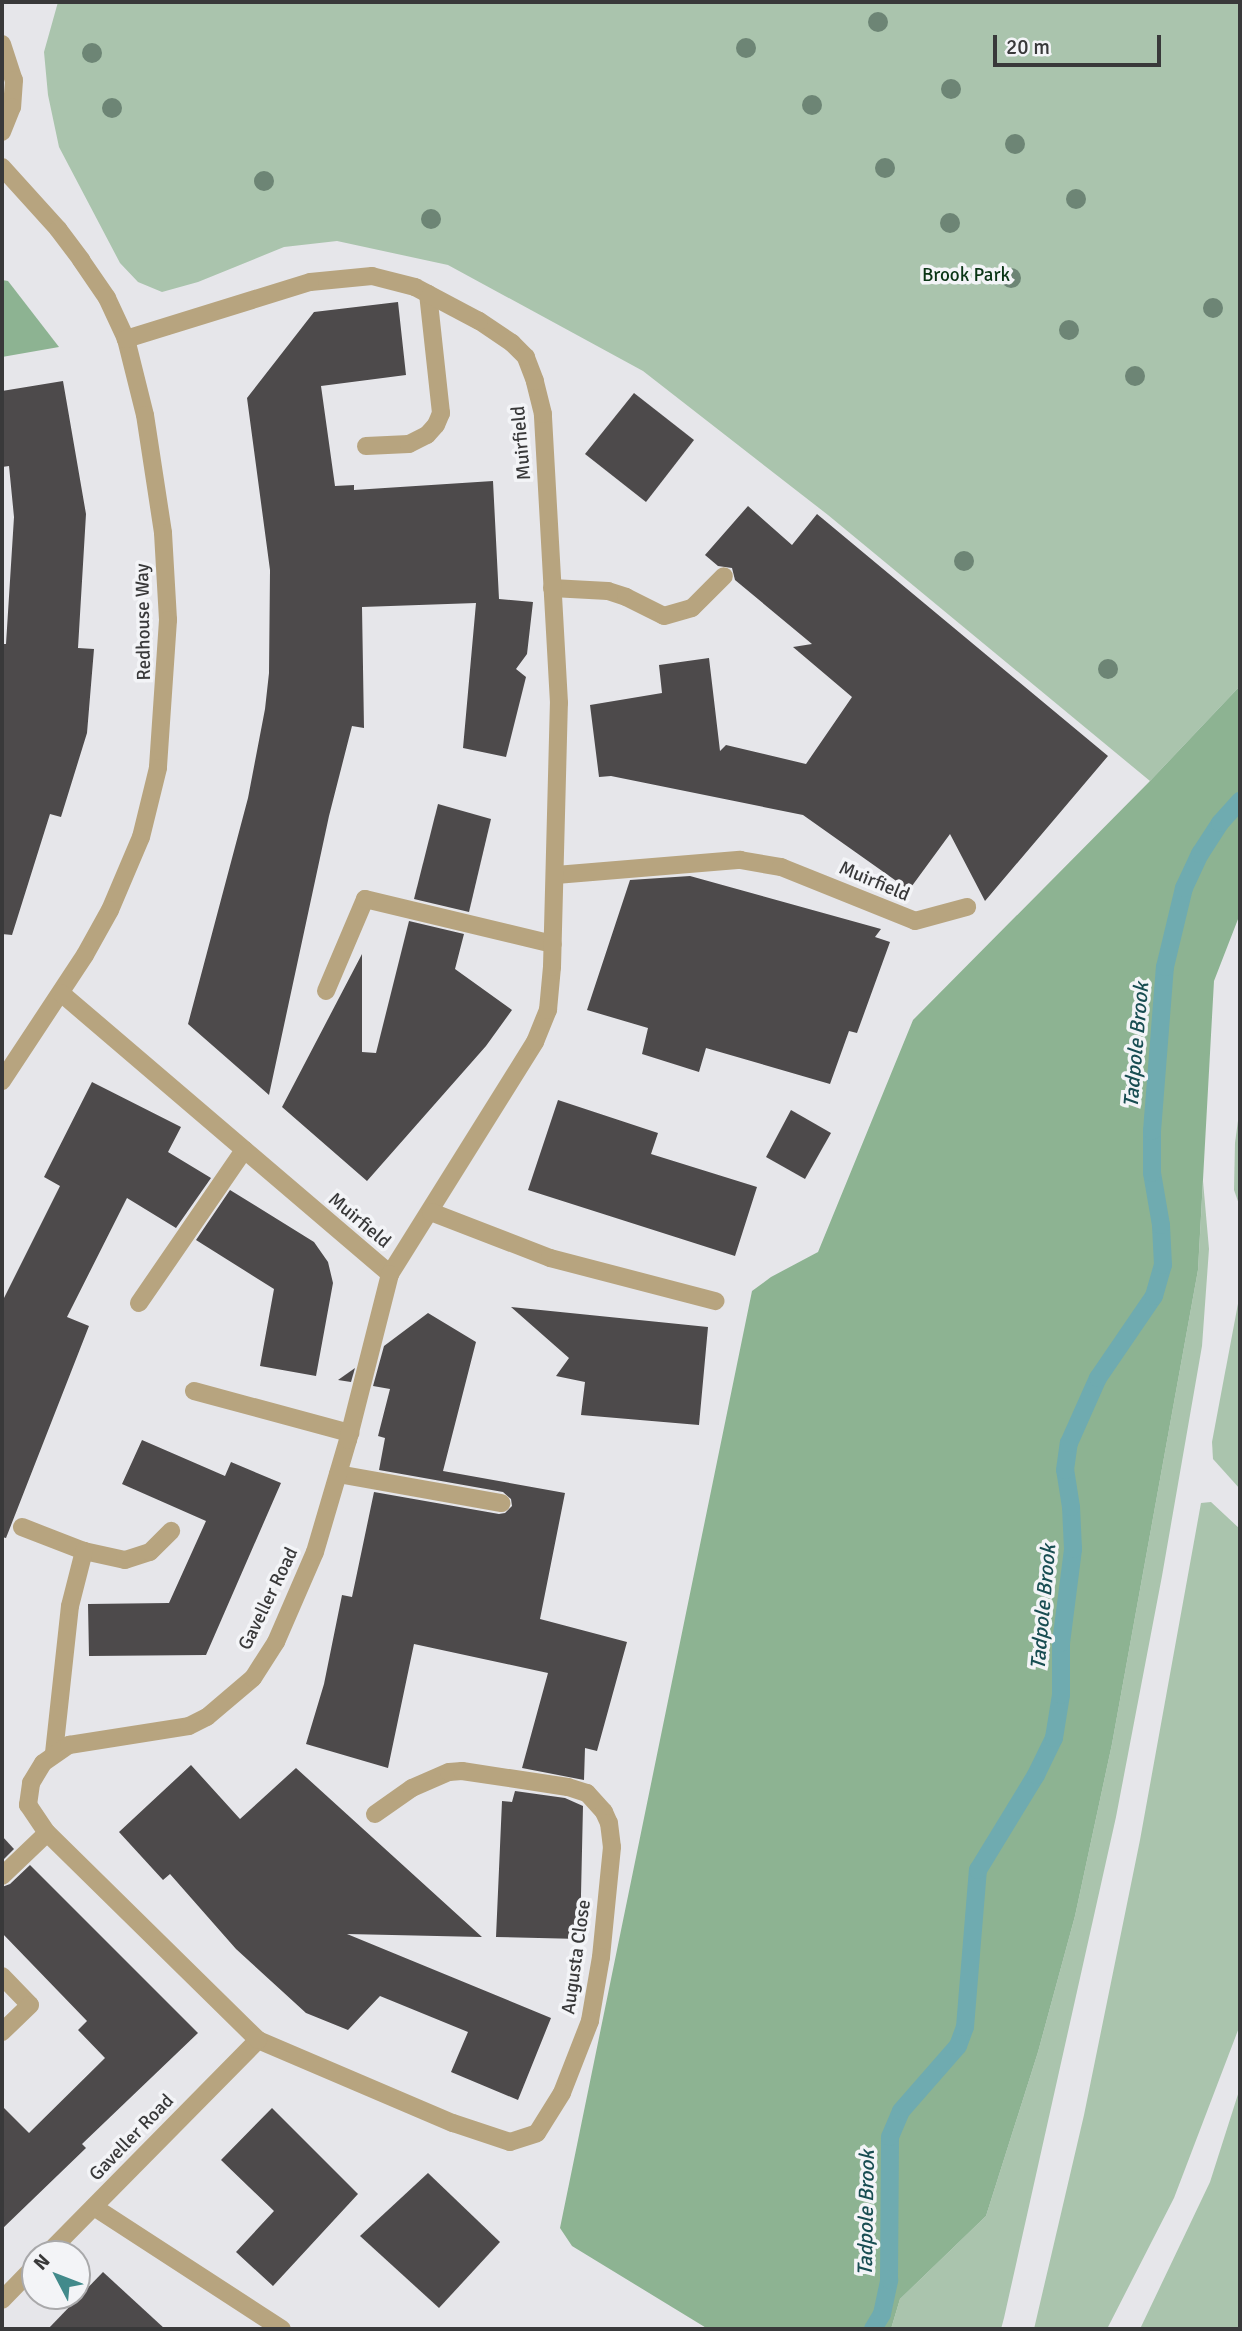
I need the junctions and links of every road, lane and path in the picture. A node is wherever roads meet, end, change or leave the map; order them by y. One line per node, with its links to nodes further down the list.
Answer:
1 (2, 44): 2 (street)
2 (2, 132)
3 (2, 167): 5 (street, Redhouse Way)
4 (428, 294): 5 (street, Muirfield); 6 (street); 8 (street, Muirfield)
5 (126, 339): 13 (street, Redhouse Way)
6 (366, 446)
7 (724, 576): 8 (street)
8 (552, 588): 9 (street, Muirfield)
9 (556, 875): 10 (street, Muirfield); 11 (street, Muirfield)
10 (967, 907)
11 (553, 944): 12 (street); 16 (street, Muirfield)
12 (326, 991)
13 (61, 993): 14 (street, Redhouse Way); 15 (street, Muirfield)
14 (2, 1082)
15 (244, 1150): 17 (street, Muirfield); 19 (street)
16 (431, 1212): 17 (street, Muirfield); 18 (street)
17 (390, 1275): 21 (street, Gaveller Road)
18 (715, 1301)
19 (139, 1303)
20 (194, 1391): 21 (street)
21 (350, 1433): 22 (street, Gaveller Road)
22 (338, 1474): 23 (street); 27 (street, Gaveller Road)
23 (501, 1503)
24 (22, 1527): 26 (street)
25 (171, 1531): 26 (street)
26 (84, 1551): 27 (street)
27 (54, 1753): 29 (street)
28 (374, 1814): 33 (street, Augusta Close)
29 (47, 1833): 30 (street); 33 (street)
30 (2, 1876)
31 (2, 1976): 32 (street)
32 (2, 2032)
33 (258, 2040): 34 (street, Gaveller Road)
34 (94, 2207): 35 (street, Gaveller Road); 38 (street, Gaveller Road)
35 (61, 2240)
36 (21, 2280): 37 (street)
37 (2, 2300)
38 (282, 2329)

